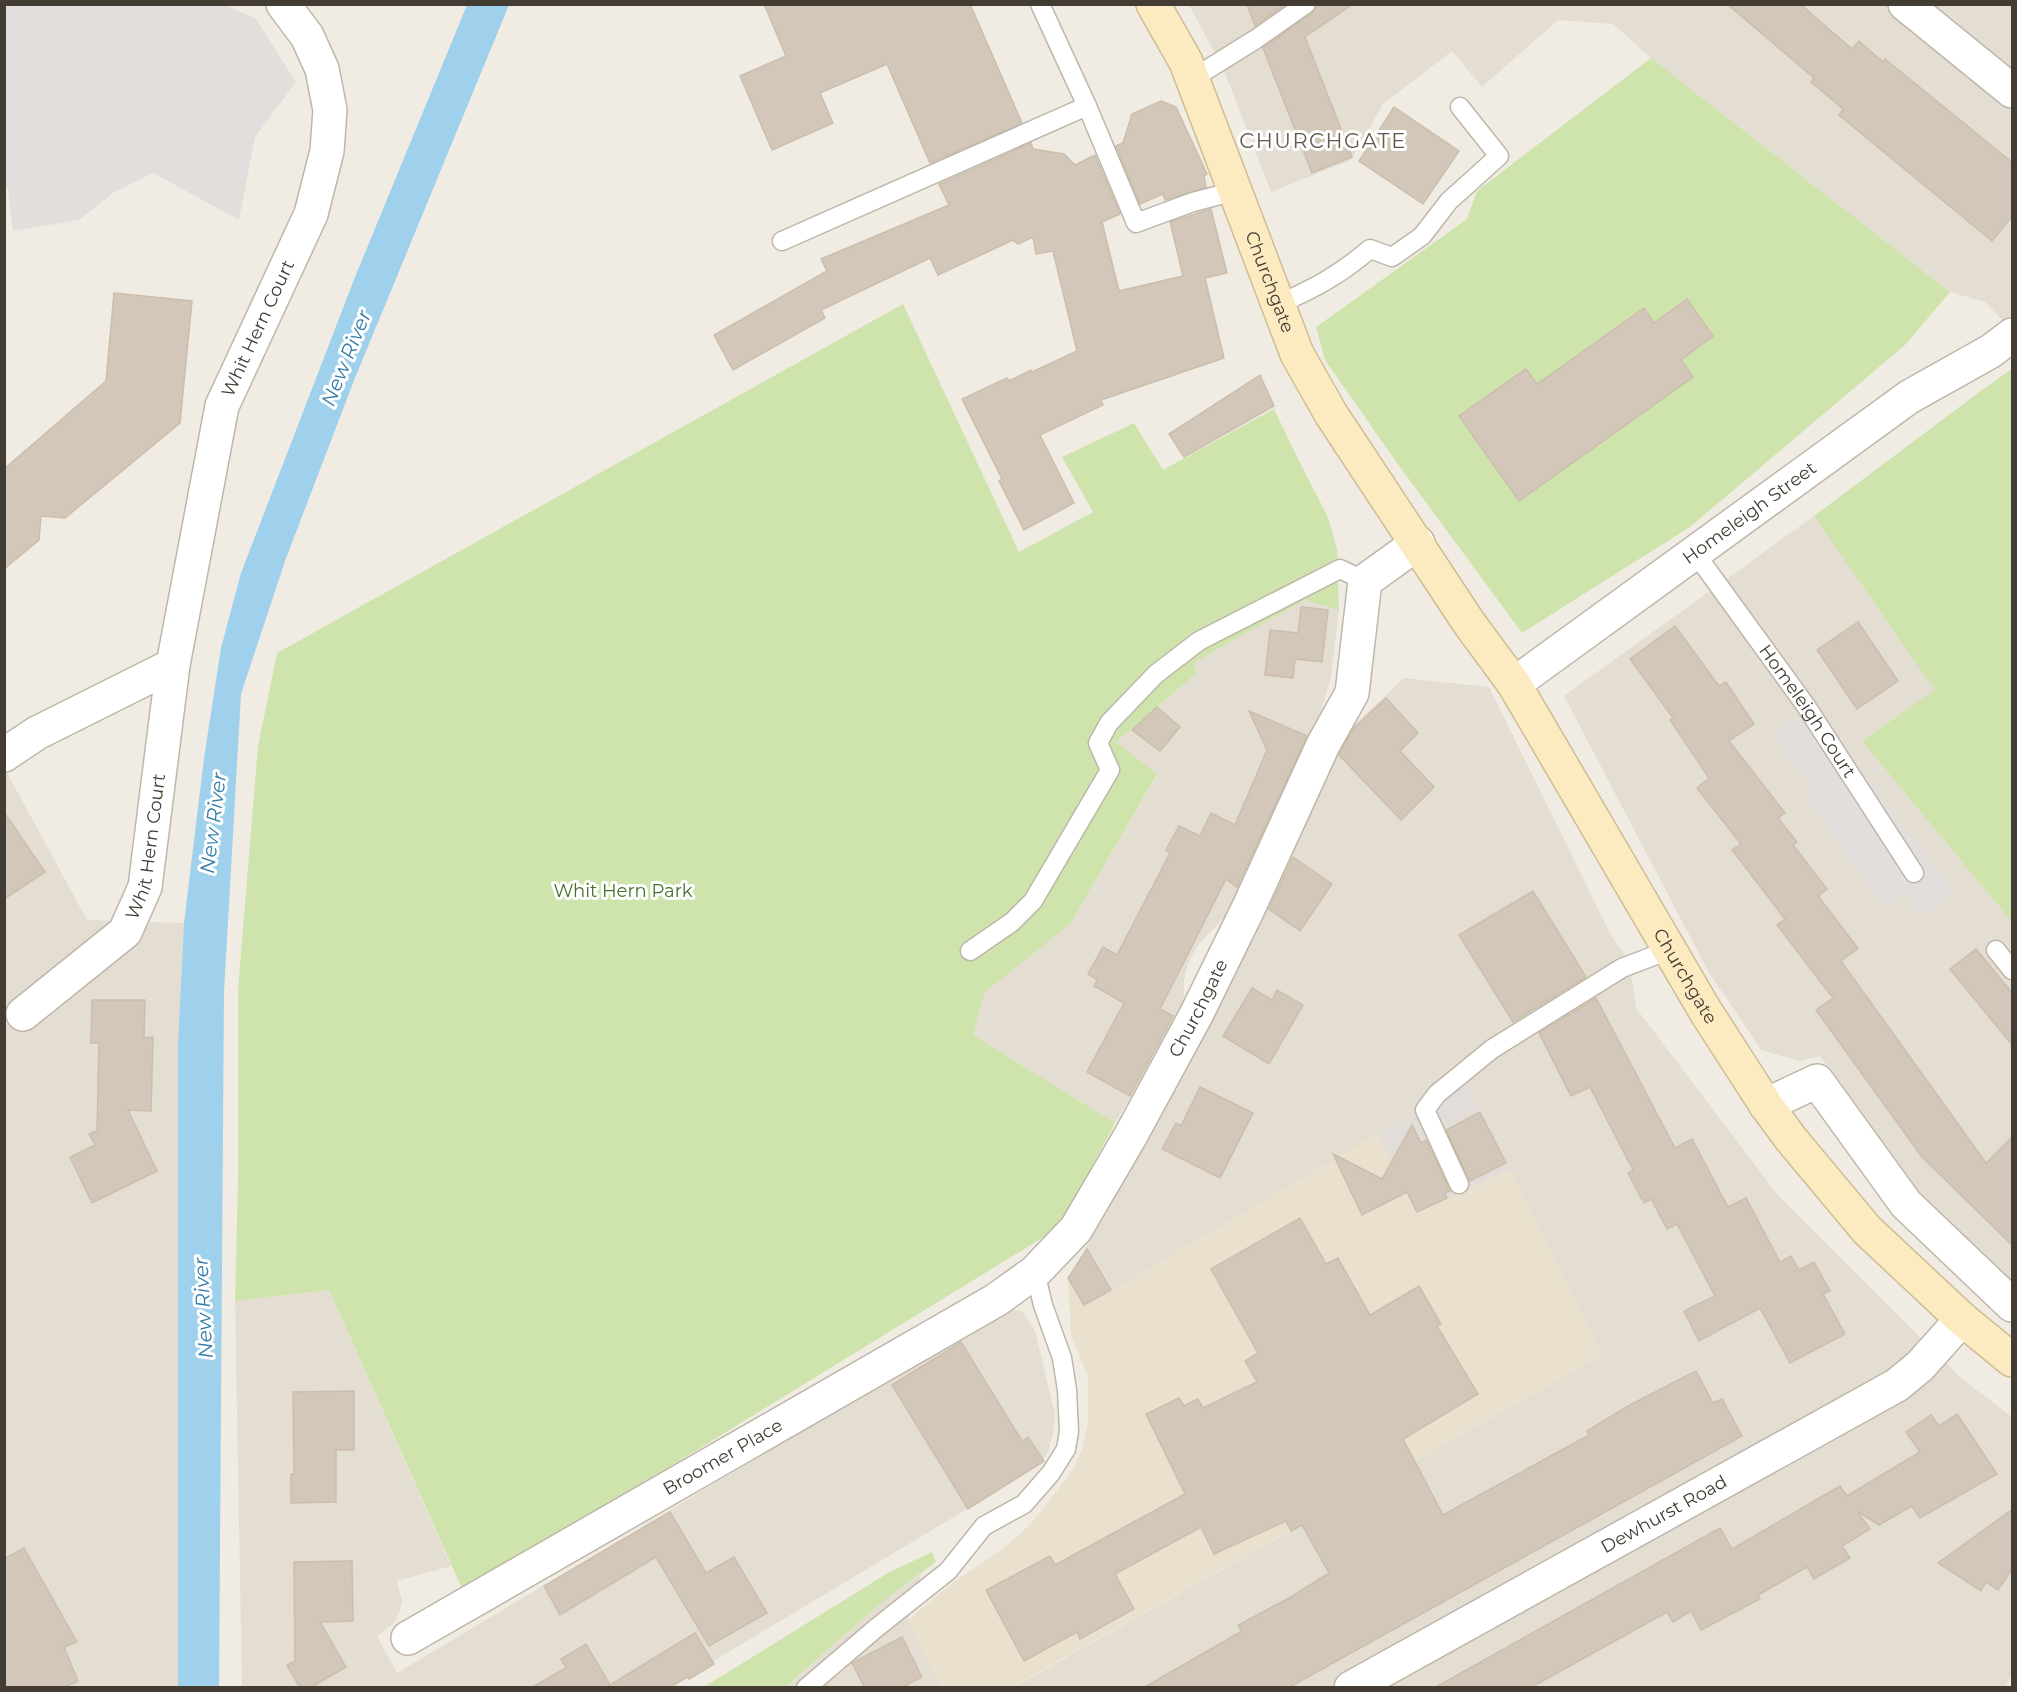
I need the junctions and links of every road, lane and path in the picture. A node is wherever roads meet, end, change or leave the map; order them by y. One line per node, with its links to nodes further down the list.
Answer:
1 (283, 4): 17 (street, Whit Hern Court)
2 (1040, 4): 8 (lane)
3 (1154, 4): 6 (street, Churchgate)
4 (1306, 4): 6 (lane)
5 (1905, 4): 7 (street)
6 (1192, 79): 10 (street, Churchgate)
7 (2013, 91)
8 (1087, 106): 10 (lane); 11 (lane)
9 (1460, 106): 12 (lane)
10 (1234, 191): 12 (street, Churchgate)
11 (782, 241)
12 (1277, 305): 14 (street, Churchgate)
13 (2002, 343): 15 (street, Homeleigh Street)
14 (1418, 543): 16 (street); 18 (street, Churchgate)
15 (1695, 553): 18 (street, Homeleigh Street); 20 (lane, Homeleigh Court)
16 (1365, 581): 23 (lane); 28 (street, Churchgate)
17 (173, 665): 19 (street); 25 (street, Whit Hern Court)
18 (1514, 684): 21 (street, Churchgate)
19 (4, 755)
20 (1914, 873)
21 (1669, 950): 26 (street, Churchgate); 27 (lane)
22 (1996, 950): 24 (lane)
23 (970, 951)
24 (2013, 970)
25 (23, 1014)
26 (1766, 1105): 29 (street); 30 (street, Churchgate)
27 (1459, 1184)
28 (1035, 1272): 32 (street, Broomer Place); 33 (lane)
29 (2013, 1305)
30 (1962, 1319): 31 (street, Churchgate); 34 (street, Dewhurst Road)
31 (2013, 1360)
32 (408, 1638)
33 (806, 1688)
34 (1351, 1688)

